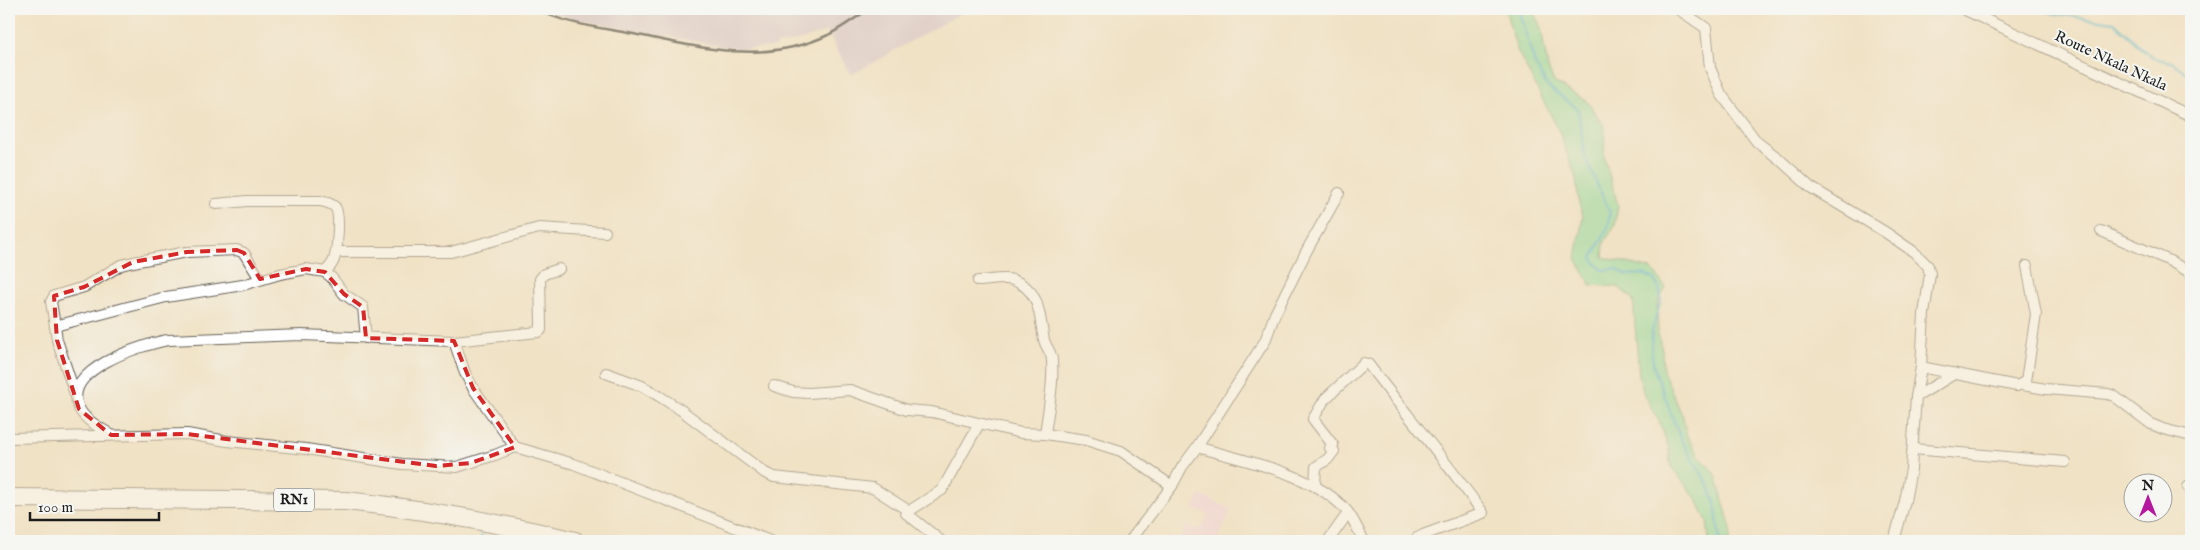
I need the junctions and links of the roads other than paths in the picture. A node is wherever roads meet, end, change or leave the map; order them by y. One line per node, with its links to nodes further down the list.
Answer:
1 (1678, 9): 18 (street)
2 (1963, 9): 3 (street, Route Nkala Nkala)
3 (2191, 116)
4 (1339, 193): 31 (street)
5 (216, 204): 8 (street)
6 (2101, 230): 12 (street)
7 (605, 232): 8 (street)
8 (336, 252): 11 (street)
9 (2027, 266): 21 (street)
10 (559, 268): 17 (street)
11 (325, 272): 13 (street); 16 (street)
12 (2191, 273)
13 (260, 279): 15 (street); 15 (street)
14 (978, 281): 26 (street)
15 (54, 326): 23 (street)
16 (366, 338): 17 (street); 23 (street)
17 (454, 341): 30 (street)
18 (1921, 367): 20 (street); 24 (street)
19 (606, 373): 37 (street)
20 (1954, 374): 21 (street); 24 (street)
21 (2022, 384): 28 (street)
22 (774, 386): 25 (street)
23 (75, 395): 27 (street)
24 (1916, 397): 32 (street)
25 (979, 424): 26 (street); 37 (street)
26 (1045, 434): 34 (street)
27 (111, 435): 29 (street); 30 (street)
28 (2191, 436)
29 (9, 438)
30 (515, 447): 40 (street)
31 (1198, 447): 34 (street); 35 (street)
32 (1913, 449): 33 (street); 46 (street)
33 (2064, 462)
34 (1172, 486): 42 (street)
35 (1315, 486): 38 (street); 45 (street)
36 (9, 498): 39 (highway, RN1)
37 (906, 513): 41 (street)
38 (1348, 513): 43 (street); 44 (street)
39 (575, 541)
40 (770, 541)
41 (941, 541)
42 (1130, 541)
43 (1328, 541)
44 (1364, 541)
45 (1417, 541)
46 (1894, 541)

